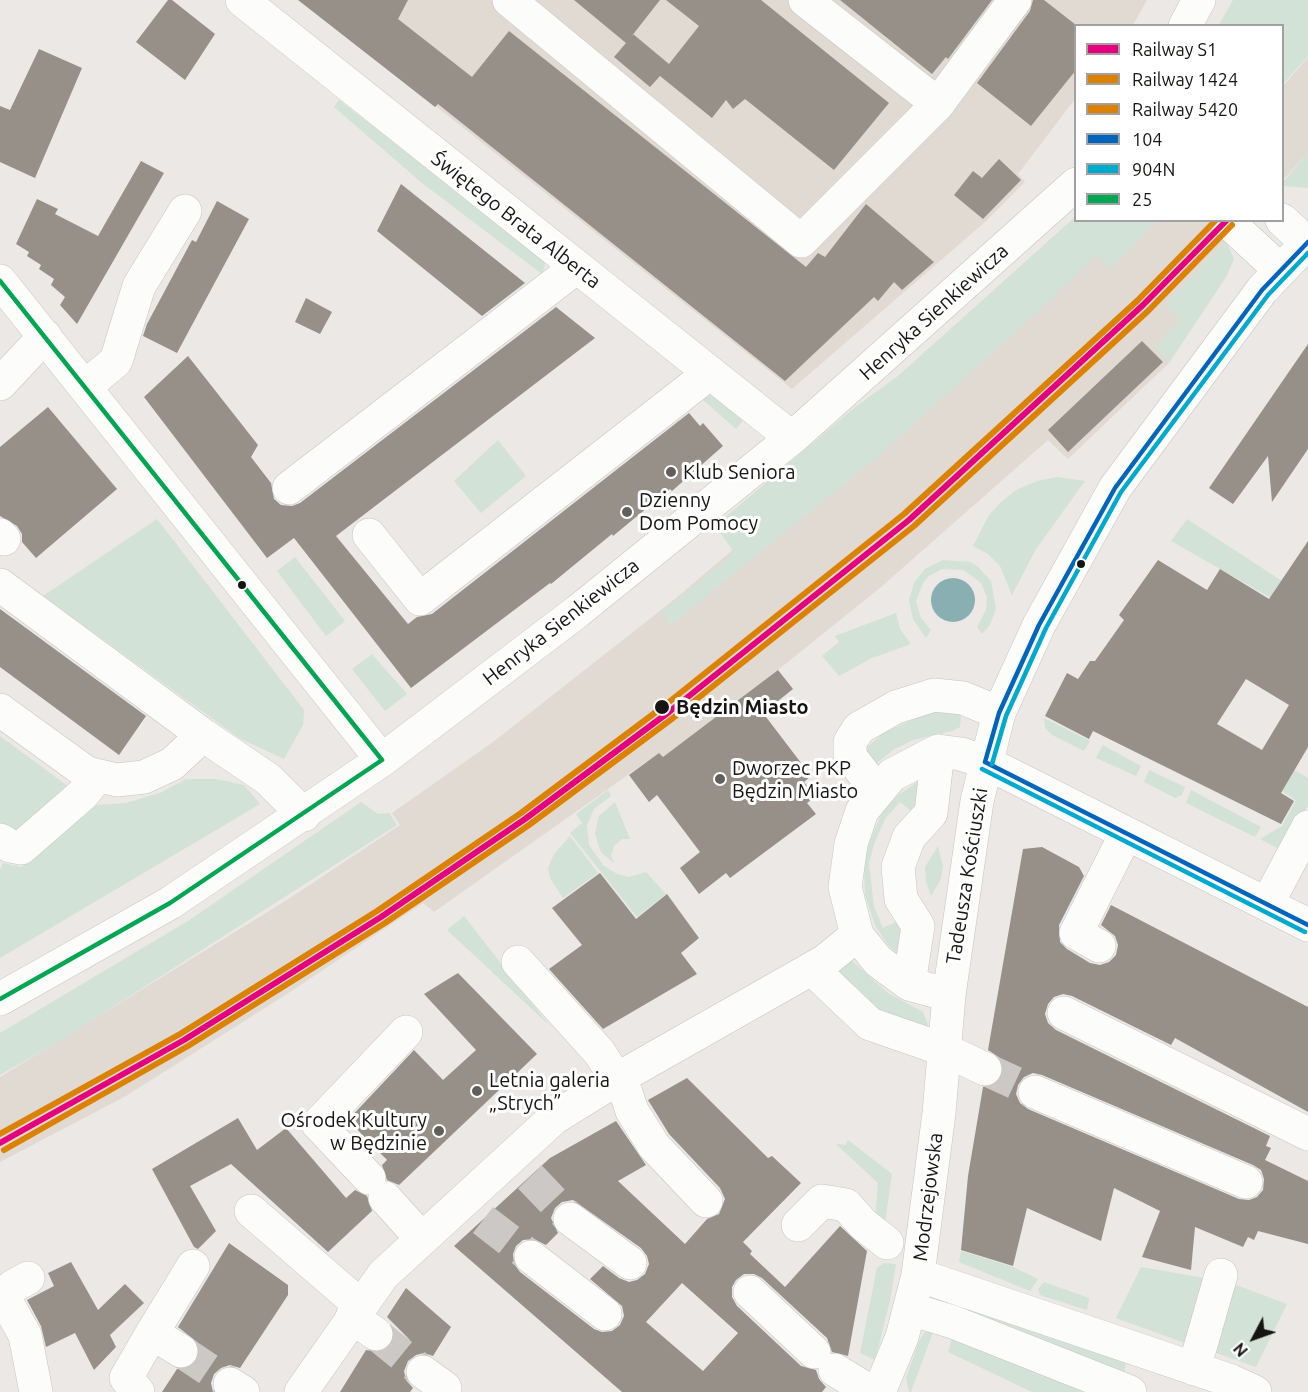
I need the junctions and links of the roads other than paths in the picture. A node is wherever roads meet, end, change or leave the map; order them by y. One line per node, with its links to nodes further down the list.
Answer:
1 (242, 0): 13 (street, Świętego Brata Alberta)
2 (509, 0): 7 (street)
3 (805, 0): 7 (street)
4 (1015, 0): 7 (street)
5 (1199, 0): 6 (street)
6 (1186, 24)
7 (938, 104)
8 (1074, 185): 20 (street, Henryka Sienkiewicza)
9 (185, 211): 19 (street)
10 (1229, 222): 14 (street)
11 (1284, 222): 12 (street)
12 (1307, 242): 14 (street, Tadeusza Kościuszki)
13 (577, 267): 17 (street, Świętego Brata Alberta); 21 (street)
14 (1279, 269): 25 (street, Tadeusza Kościuszki)
15 (0, 281): 16 (street)
16 (45, 336): 18 (street); 19 (street)
17 (710, 373): 20 (street, Świętego Brata Alberta); 22 (street)
18 (0, 384)
19 (86, 386): 28 (street)
20 (792, 438): 28 (street, Henryka Sienkiewicza)
21 (289, 488)
22 (369, 535)
23 (0, 585): 26 (street)
24 (0, 710): 30 (street)
25 (999, 713): 29 (street, Tadeusza Kościuszki); 31 (street)
26 (203, 735): 30 (street); 32 (street)
27 (938, 751): 29 (street); 31 (street); 42 (street)
28 (382, 760): 32 (street, Henryka Sienkiewicza)
29 (986, 762): 34 (street); 43 (street, Tadeusza Kościuszki)
30 (98, 776): 35 (street)
31 (877, 791): 38 (street)
32 (304, 815): 44 (street, Henryka Sienkiewicza)
33 (1308, 826): 36 (street)
34 (1126, 834): 36 (street); 39 (street)
35 (0, 840)
36 (1267, 904): 37 (street)
37 (1308, 925)
38 (856, 935): 41 (street); 42 (street)
39 (1099, 946)
40 (518, 962): 49 (street)
41 (812, 969): 47 (street); 49 (street)
42 (909, 984): 43 (street)
43 (949, 995): 47 (street, Modrzejowska)
44 (0, 999)
45 (1064, 1014): 51 (street)
46 (406, 1032): 57 (street)
47 (945, 1050): 48 (street); 62 (street, Modrzejowska)
48 (985, 1070)
49 (617, 1079): 53 (street); 57 (street)
50 (1035, 1092): 52 (street)
51 (1308, 1134)
52 (1246, 1182)
53 (706, 1201)
54 (251, 1211): 68 (street)
55 (570, 1220): 60 (street)
56 (798, 1225): 58 (street)
57 (422, 1239): 68 (street)
58 (887, 1243)
59 (531, 1257): 67 (street)
60 (630, 1263)
61 (193, 1266): 69 (street)
62 (918, 1275): 66 (street, Modrzejowska); 71 (street)
63 (1221, 1275): 71 (street)
64 (28, 1278): 73 (street)
65 (750, 1292): 75 (street)
66 (910, 1310): 76 (street, Modrzejowska); 77 (street)
67 (605, 1314)
68 (363, 1319): 72 (street)
69 (153, 1333): 70 (street); 74 (street)
70 (182, 1351)
71 (1194, 1369): 78 (street)
72 (316, 1387)
73 (36, 1392)
74 (138, 1392)
75 (870, 1392)
76 (879, 1392)
77 (1130, 1392)
78 (1255, 1392)

